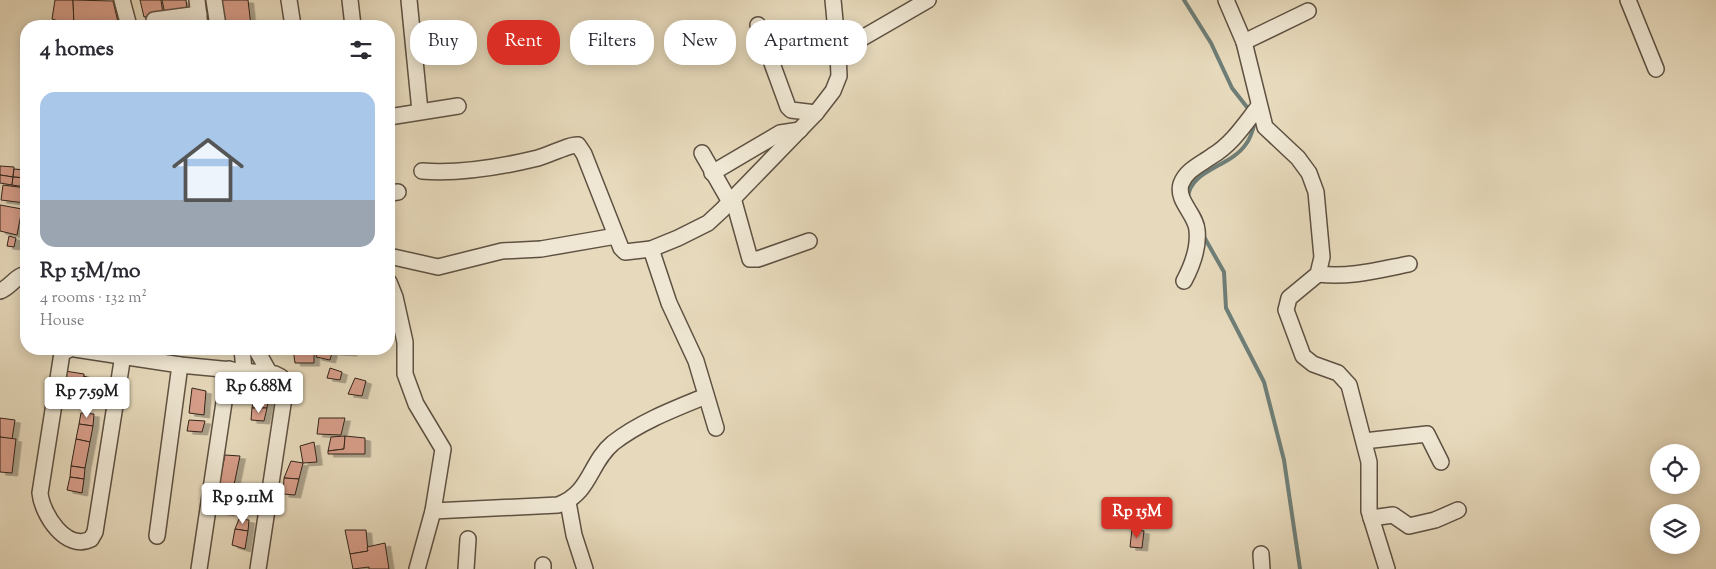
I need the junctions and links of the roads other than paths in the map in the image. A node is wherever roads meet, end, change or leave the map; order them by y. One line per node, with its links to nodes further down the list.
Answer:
1 (122, 0): 12 (street)
2 (214, 0): 14 (street)
3 (289, 0): 15 (street)
4 (350, 0): 16 (street)
5 (409, 0): 24 (street)
6 (832, 0): 17 (street)
7 (928, 0): 18 (street)
8 (1226, 0): 19 (street)
9 (1628, 0): 22 (street)
10 (1308, 11): 19 (street)
11 (199, 13): 13 (street)
12 (127, 20)
13 (154, 20)
14 (217, 20)
15 (292, 20)
16 (352, 20)
17 (834, 20)
18 (867, 35)
19 (1244, 42): 25 (street)
20 (773, 65): 26 (street)
21 (838, 65): 26 (street)
22 (1656, 69)
23 (458, 106): 24 (street)
24 (420, 111): 27 (street)
25 (1254, 112): 38 (street); 40 (street)
26 (816, 113): 28 (street)
27 (395, 117)
28 (800, 130): 31 (street); 32 (street)
29 (702, 153): 31 (street)
30 (422, 171): 33 (street)
31 (712, 173): 32 (street)
32 (732, 200): 34 (street); 35 (street)
33 (616, 236): 35 (street); 36 (street)
34 (809, 241)
35 (651, 249): 51 (street)
36 (395, 257)
37 (1408, 264): 38 (street)
38 (1318, 274): 53 (street)
39 (20, 276): 41 (street)
40 (1184, 282)
41 (0, 291)
42 (395, 297): 57 (street)
43 (62, 355): 44 (street)
44 (123, 355): 47 (street)
45 (243, 355): 49 (street)
46 (259, 355): 50 (street)
47 (180, 365): 48 (street); 59 (street)
48 (229, 370): 49 (street); 61 (street)
49 (244, 370): 50 (street)
50 (270, 374): 62 (street)
51 (706, 396): 52 (street); 55 (street)
52 (716, 428)
53 (1364, 441): 54 (street); 58 (street)
54 (1441, 462)
55 (568, 502): 57 (street); 65 (street)
56 (1458, 510): 58 (street)
57 (433, 512): 63 (street)
58 (1371, 518): 66 (street)
59 (157, 536)
60 (468, 540): 64 (street)
61 (199, 569)
62 (258, 569)
63 (417, 569)
64 (466, 569)
65 (585, 569)
66 (1387, 569)

